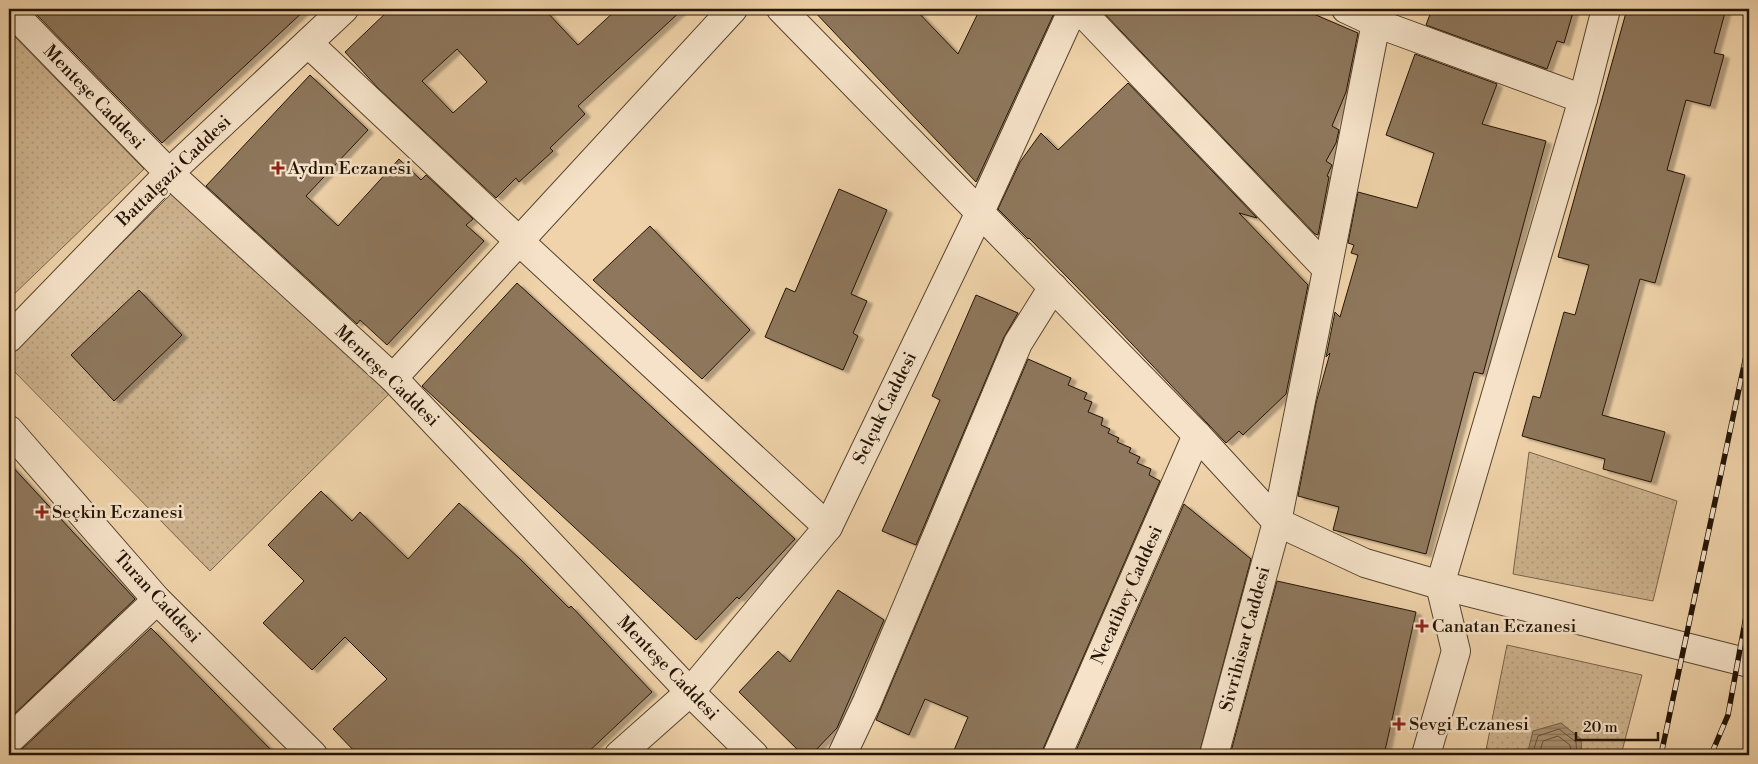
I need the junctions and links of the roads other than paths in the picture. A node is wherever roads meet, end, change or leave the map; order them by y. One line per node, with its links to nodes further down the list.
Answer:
1 (9, 9): 12 (street, Menteşe Caddesi)
2 (344, 9): 10 (street, Battalgazi Caddesi)
3 (733, 9): 14 (street)
4 (781, 9): 13 (street)
5 (1073, 9): 13 (street, Selçuk Caddesi)
6 (1079, 9): 15 (street)
7 (1346, 9): 9 (street)
8 (1606, 9): 11 (street)
9 (1379, 16): 11 (street); 15 (street, Sivrihisar Caddesi)
10 (308, 43): 12 (street, Battalgazi Caddesi); 14 (street)
11 (1583, 99): 23 (street)
12 (169, 173): 17 (street, Battalgazi Caddesi); 18 (street, Menteşe Caddesi)
13 (980, 212): 16 (street); 22 (street, Selçuk Caddesi)
14 (519, 241): 18 (street); 22 (street)
15 (1327, 269): 21 (street, Sivrihisar Caddesi)
16 (1053, 287): 20 (street); 31 (street)
17 (9, 338)
18 (393, 378): 26 (street, Menteşe Caddesi)
19 (9, 430): 24 (street, Turan Caddesi)
20 (1197, 435): 21 (street); 32 (street, Necatibey Caddesi)
21 (1276, 522): 23 (street); 33 (street, Sivrihisar Caddesi)
22 (828, 527): 26 (street, Selçuk Caddesi)
23 (1440, 585): 25 (street); 34 (street)
24 (157, 600): 27 (street); 28 (street, Turan Caddesi)
25 (1749, 663)
26 (690, 692): 29 (street, Selçuk Caddesi); 30 (street, Menteşe Caddesi)
27 (9, 740)
28 (313, 755)
29 (619, 755)
30 (754, 755)
31 (842, 755)
32 (1057, 755)
33 (1214, 755)
34 (1426, 755)

